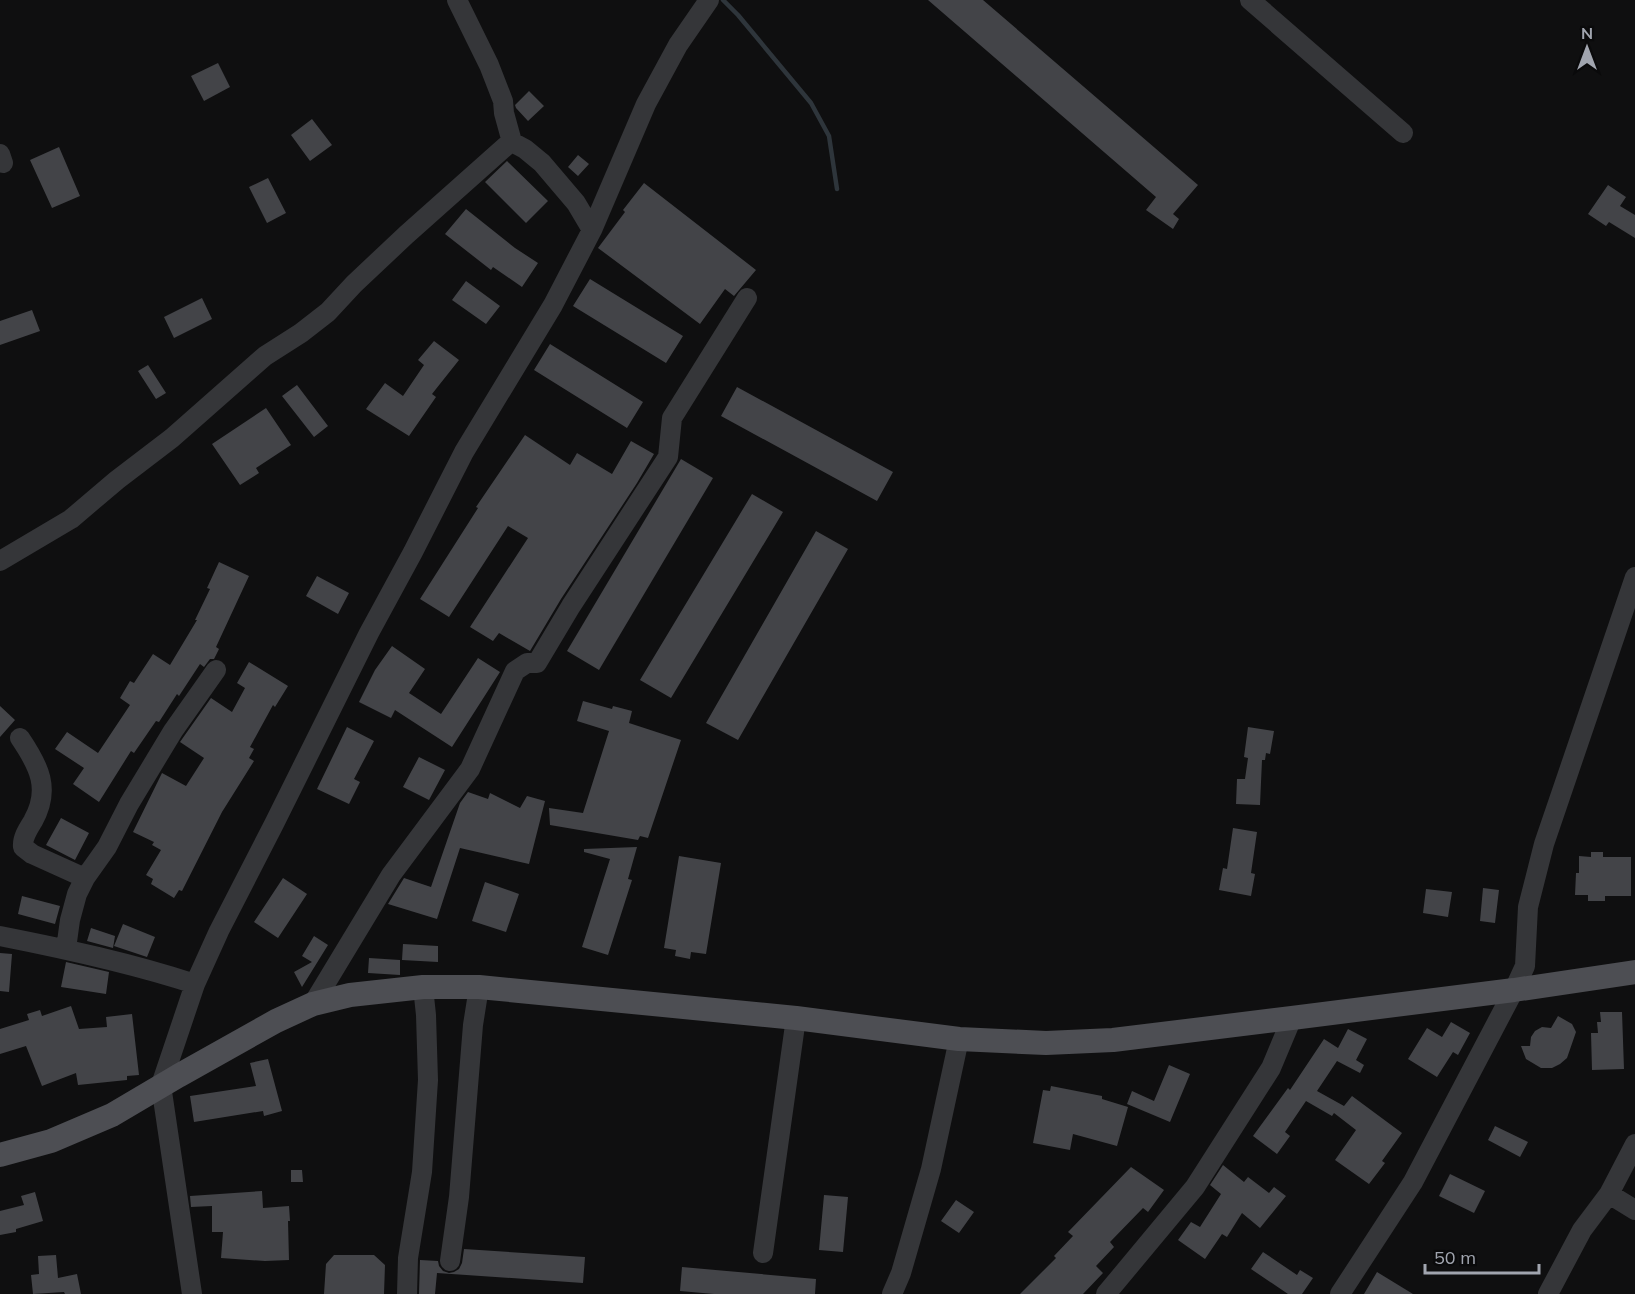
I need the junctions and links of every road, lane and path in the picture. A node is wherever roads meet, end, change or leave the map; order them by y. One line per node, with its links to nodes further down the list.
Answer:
1 (457, 0): 5 (street)
2 (1250, 0): 4 (street)
3 (708, 3): 6 (street)
4 (1403, 133)
5 (512, 142): 6 (street); 8 (street)
6 (592, 230): 16 (street)
7 (747, 298): 20 (street)
8 (0, 561)
9 (1635, 577): 19 (street)
10 (216, 670): 12 (street)
11 (20, 738): 12 (street)
12 (86, 878): 14 (street)
13 (0, 936): 14 (street)
14 (66, 948): 16 (street)
15 (1635, 972): 19 (main road)
16 (195, 984): 24 (street)
17 (423, 987): 18 (main road); 20 (main road); 32 (street)
18 (479, 987): 21 (main road); 30 (street)
19 (1514, 990): 22 (main road); 35 (street)
20 (313, 1004): 24 (main road)
21 (796, 1018): 23 (main road); 29 (street)
22 (1292, 1018): 23 (main road); 34 (street)
23 (959, 1039): 33 (street)
24 (161, 1085): 26 (main road); 31 (street)
25 (1635, 1144): 27 (street)
26 (0, 1155)
27 (1609, 1194): 28 (street); 36 (street)
28 (1635, 1210)
29 (763, 1253)
30 (450, 1261)
31 (192, 1294)
32 (407, 1294)
33 (892, 1294)
34 (1106, 1294)
35 (1340, 1294)
36 (1548, 1294)

